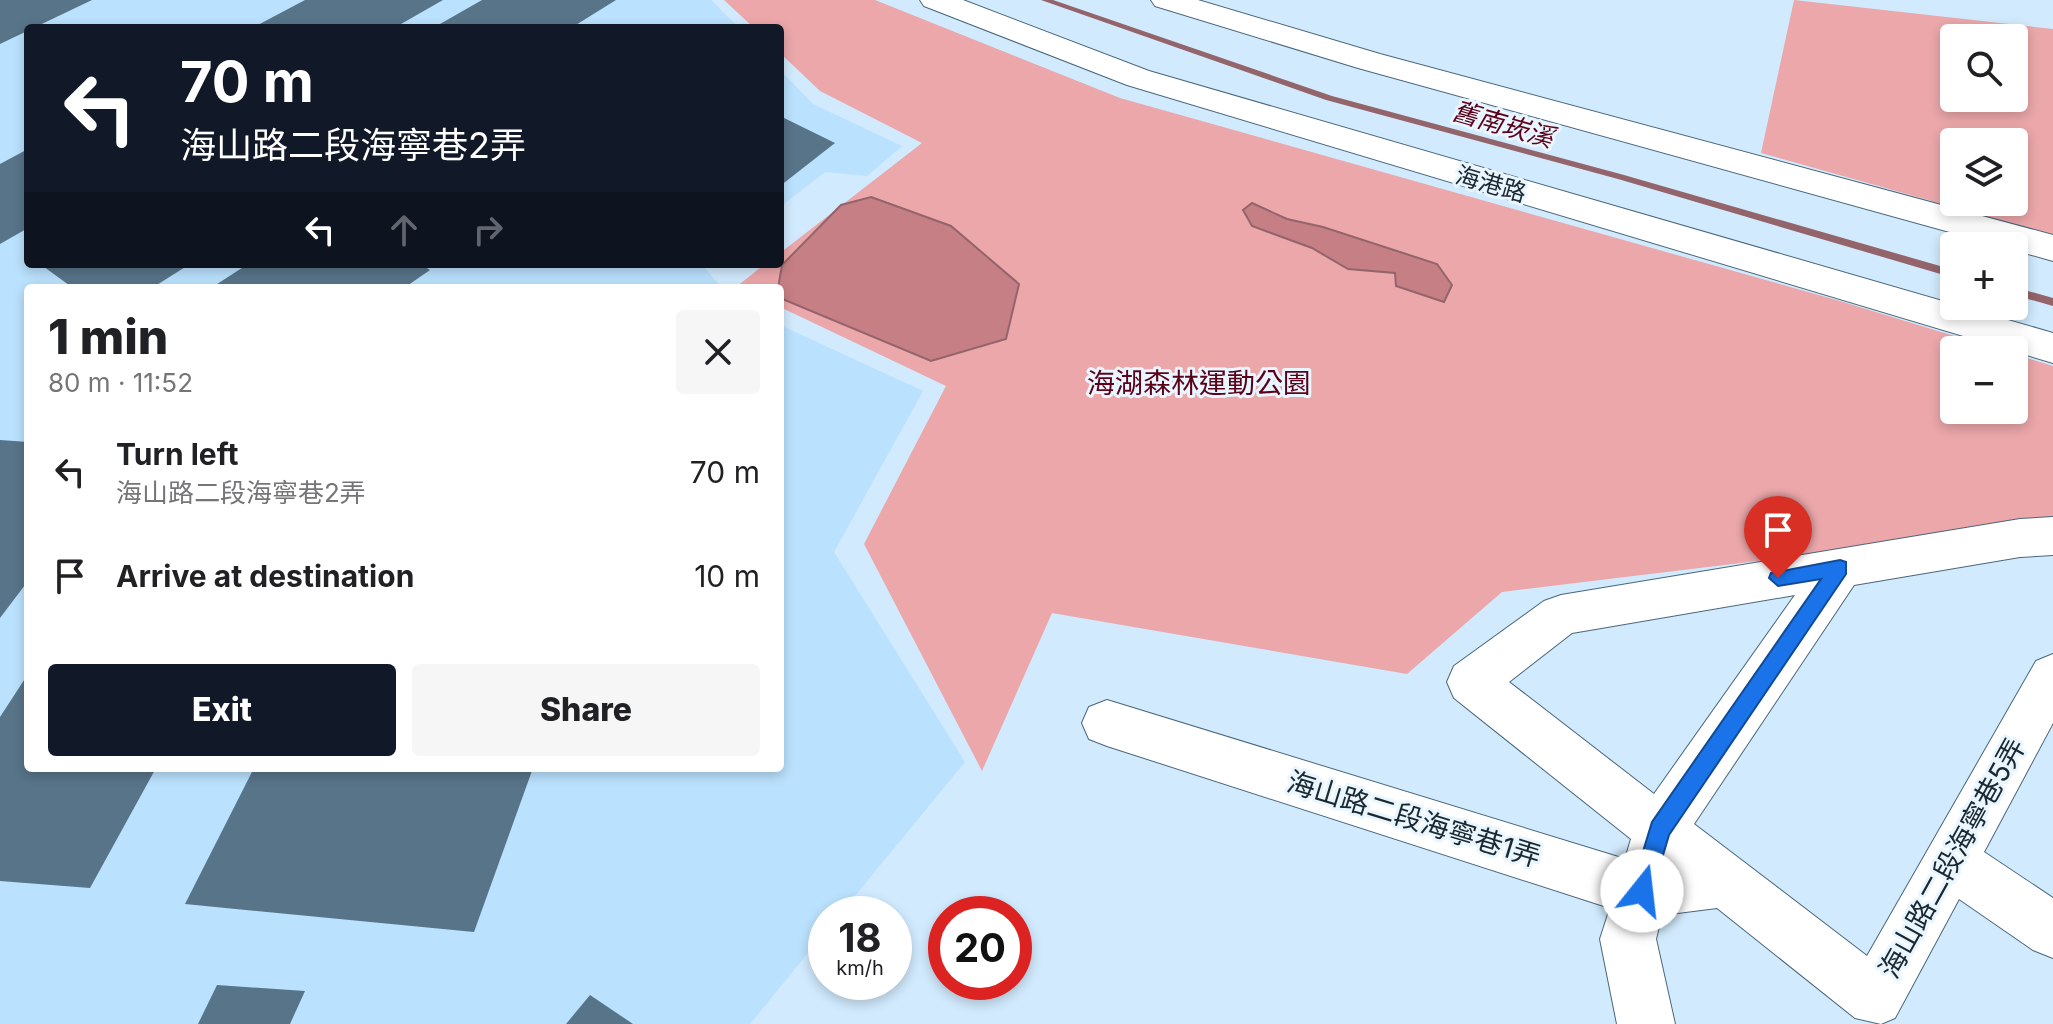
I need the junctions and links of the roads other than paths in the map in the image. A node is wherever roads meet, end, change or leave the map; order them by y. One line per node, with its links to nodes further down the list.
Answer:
1 (935, 0): 4 (street, 海港路)
2 (1166, 0): 3 (street)
3 (2053, 248)
4 (2053, 348)
5 (2053, 536): 6 (street)
6 (1840, 568): 9 (street); 9 (street)
7 (2053, 676): 10 (street, 海山路二段海寧巷5弄)
8 (1107, 723): 12 (street, 海山路二段海寧巷1弄)
9 (1660, 830): 11 (street); 12 (street)
10 (1950, 861): 13 (street); 14 (street, 海山路二段海寧巷5弄)
11 (1725, 880): 12 (street, 海山路二段海寧巷1弄); 14 (street)
12 (1642, 891): 15 (street)
13 (2053, 930)
14 (1880, 1011)
15 (1646, 1024)

